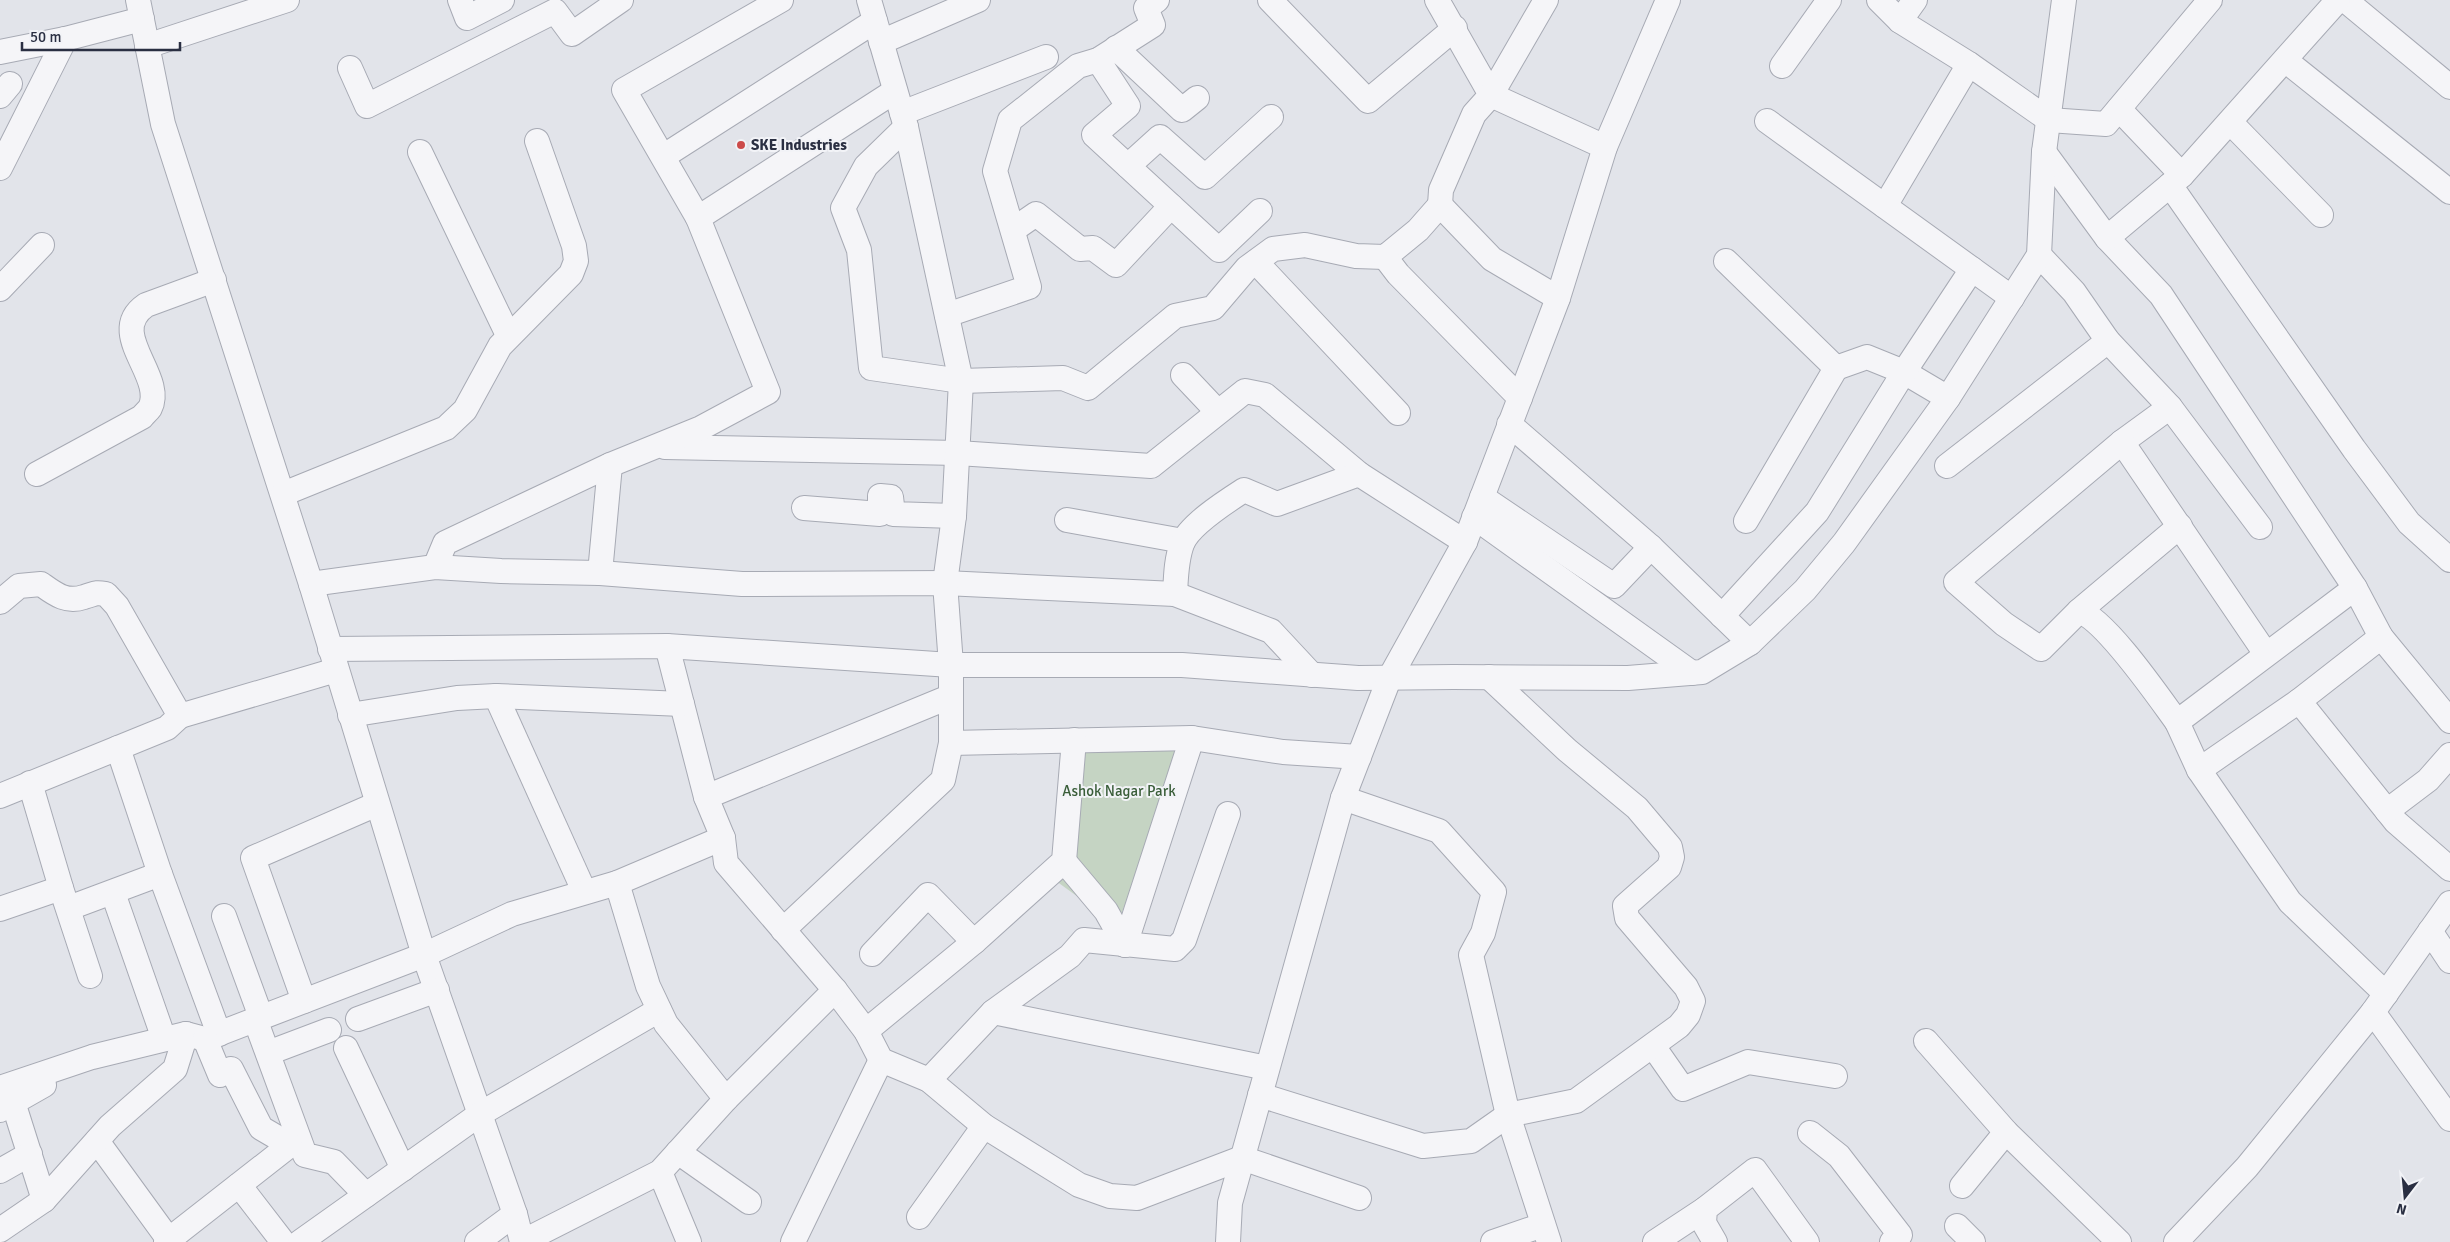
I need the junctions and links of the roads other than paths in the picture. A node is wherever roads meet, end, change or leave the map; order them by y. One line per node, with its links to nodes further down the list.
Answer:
1 (287, 0): 24 (street)
2 (460, 0): 3 (street)
3 (502, 0)
4 (621, 0): 31 (street)
5 (781, 0): 45 (street)
6 (978, 0): 20 (street)
7 (1156, 0): 26 (street)
8 (1270, 0): 22 (street)
9 (1437, 0): 22 (street)
10 (1546, 0): 33 (street)
11 (1668, 0): 42 (street)
12 (1829, 0): 30 (street)
13 (1879, 0): 21 (street)
14 (1915, 0): 21 (street)
15 (2064, 0): 38 (street)
16 (2338, 0): 28 (street)
17 (2344, 0): 32 (street)
18 (2207, 2): 35 (street)
19 (140, 9): 23 (street); 24 (street)
20 (875, 21): 36 (street); 45 (street)
21 (1900, 21): 29 (street)
22 (1455, 28): 33 (street)
23 (65, 39): 25 (street); 47 (street)
24 (147, 46): 64 (street)
25 (0, 52)
26 (1107, 54): 34 (street); 46 (street); 56 (street)
27 (1046, 57): 36 (street)
28 (2285, 60): 40 (street); 49 (street)
29 (1969, 64): 38 (street); 52 (street)
30 (1782, 66)
31 (350, 68)
32 (2450, 87)
33 (1491, 95): 42 (street); 50 (street)
34 (1197, 98)
35 (2119, 109): 38 (street); 48 (street)
36 (901, 110): 55 (street); 68 (street); 74 (street)
37 (1271, 117): 46 (street)
38 (2049, 120): 44 (street)
39 (1767, 121): 52 (street)
40 (2230, 122): 48 (street); 54 (street)
41 (537, 141): 69 (street)
42 (1605, 147): 66 (street)
43 (420, 152): 69 (street)
44 (2044, 152): 57 (street); 59 (street)
45 (664, 156): 55 (street)
46 (1128, 166): 51 (street)
47 (0, 168)
48 (2176, 180): 57 (street); 99 (street)
49 (2450, 192)
50 (1440, 205): 60 (street); 66 (street)
51 (1172, 206): 53 (street); 56 (street)
52 (1885, 206): 63 (street)
53 (1260, 211)
54 (2320, 215)
55 (698, 218): 82 (street)
56 (1013, 230): 68 (street)
57 (2107, 238): 104 (street)
58 (42, 244): 65 (street)
59 (2039, 255): 67 (street); 70 (street)
60 (1386, 257): 62 (street); 75 (street)
61 (1726, 261): 71 (street)
62 (1256, 262): 74 (street); 79 (street)
63 (1972, 269): 67 (street); 72 (street)
64 (214, 280): 86 (street); 88 (street)
65 (0, 289)
66 (1558, 298): 75 (street)
67 (2012, 298): 76 (street)
68 (947, 316): 74 (street)
69 (508, 335): 88 (street)
70 (2108, 341): 77 (street); 85 (street)
71 (1836, 368): 72 (street); 93 (street)
72 (1904, 372): 76 (street); 108 (street)
73 (1182, 375): 78 (street)
74 (961, 382): 83 (street)
75 (1520, 398): 80 (street)
76 (1948, 398): 110 (street)
77 (2170, 407): 81 (street); 95 (street)
78 (1217, 412): 83 (street); 87 (street)
79 (1398, 413)
80 (1509, 424): 89 (street); 98 (street)
81 (2122, 442): 94 (street); 107 (street)
82 (656, 446): 83 (street); 84 (street)
83 (958, 453): 91 (street)
84 (610, 465): 100 (street); 101 (street)
85 (1947, 466)
86 (37, 474)
87 (1358, 474): 96 (street); 97 (street)
88 (283, 494): 103 (street)
89 (1478, 507): 97 (street); 98 (street); 115 (street)
90 (804, 508): 91 (street)
91 (954, 516): 102 (street)
92 (1068, 520): 96 (street)
93 (1746, 521)
94 (2180, 526): 107 (street); 112 (street)
95 (2260, 527)
96 (1183, 541): 105 (street)
97 (1465, 542): 118 (street)
98 (1651, 547): 108 (street)
99 (2450, 560)
100 (435, 567): 101 (street); 103 (street)
101 (600, 572): 102 (street)
102 (945, 583): 105 (street); 114 (street)
103 (312, 584): 113 (street)
104 (2355, 588): 109 (street); 112 (street)
105 (1175, 594): 116 (street)
106 (0, 602): 124 (street)
107 (2079, 611): 126 (street)
108 (1722, 616): 110 (street)
109 (2381, 637): 121 (street); 125 (street)
110 (1750, 643): 115 (street)
111 (667, 646): 113 (street); 114 (street); 122 (street)
112 (2266, 654): 126 (street)
113 (333, 660): 123 (street); 124 (street)
114 (951, 665): 116 (street); 120 (street)
115 (1692, 673): 117 (street)
116 (1312, 675): 118 (street)
117 (1489, 677): 118 (street); 172 (street)
118 (1389, 679): 132 (street)
119 (496, 696): 122 (street); 123 (street); 146 (street)
120 (949, 697): 129 (street); 136 (street)
121 (2299, 701): 133 (street); 139 (street)
122 (682, 704): 136 (street)
123 (350, 715): 138 (street)
124 (180, 716): 130 (street)
125 (2450, 721)
126 (2177, 722): 133 (street)
127 (1192, 738): 128 (street); 132 (street); 155 (street)
128 (1074, 740): 129 (street); 142 (street)
129 (951, 743): 152 (street)
130 (118, 748): 134 (street); 144 (street)
131 (2450, 756): 139 (street)
132 (1359, 757): 137 (street)
133 (2199, 770): 163 (street)
134 (30, 783): 135 (street); 148 (street)
135 (0, 794)
136 (706, 797): 141 (street)
137 (1343, 798): 176 (street); 183 (street)
138 (377, 804): 157 (street); 162 (street)
139 (2388, 812): 143 (street)
140 (1228, 814): 155 (street)
141 (723, 838): 145 (street); 152 (street)
142 (1064, 860): 154 (street); 155 (street)
143 (2450, 869)
144 (160, 874): 147 (street); 170 (street)
145 (617, 883): 146 (street); 164 (street)
146 (584, 891): 157 (street)
147 (113, 893): 148 (street); 170 (street)
148 (65, 898): 149 (street); 159 (street)
149 (0, 909)
150 (2448, 910): 153 (street)
151 (224, 916): 166 (street)
152 (783, 930): 161 (street)
153 (2430, 931): 158 (street); 163 (street)
154 (974, 942): 156 (street); 169 (street)
155 (1125, 945): 165 (street)
156 (872, 954)
157 (424, 955): 160 (street); 162 (street)
158 (2450, 961)
159 (90, 976)
160 (437, 990): 167 (street); 182 (street)
161 (835, 990): 169 (street); 180 (street)
162 (304, 1001): 166 (street)
163 (2380, 1003): 184 (street); 206 (street)
164 (659, 1010): 180 (street); 182 (street)
165 (993, 1012): 176 (street); 178 (street)
166 (258, 1018): 170 (street); 174 (street)
167 (358, 1019)
168 (329, 1030): 174 (street)
169 (866, 1031): 175 (street)
170 (193, 1037): 181 (street); 188 (street); 195 (street)
171 (1926, 1041): 186 (street)
172 (1653, 1046): 177 (street); 183 (street)
173 (346, 1048): 192 (street)
174 (268, 1053): 197 (street)
175 (880, 1060): 178 (street); 213 (street)
176 (1267, 1068): 179 (street)
177 (1835, 1076)
178 (929, 1080): 185 (street)
179 (1260, 1095): 183 (street); 191 (street)
180 (726, 1099): 189 (street)
181 (4, 1100): 190 (street)
182 (480, 1114): 192 (street); 202 (street)
183 (1508, 1115): 205 (street)
184 (2450, 1119)
185 (984, 1126): 191 (street); 203 (street)
186 (2006, 1132): 196 (street); 220 (street)
187 (1810, 1133): 219 (street)
188 (97, 1140): 199 (street); 207 (street)
189 (678, 1152): 194 (street); 200 (street)
190 (30, 1154): 193 (street); 199 (street)
191 (1242, 1158): 198 (street); 214 (street)
192 (403, 1169): 197 (street)
193 (0, 1171)
194 (660, 1172): 211 (street); 212 (street)
195 (240, 1185): 207 (street); 208 (street)
196 (1962, 1186)
197 (366, 1195): 209 (street)
198 (1359, 1198)
199 (44, 1200): 204 (street)
200 (749, 1202)
201 (1705, 1208): 216 (street); 217 (street); 218 (street)
202 (515, 1214): 210 (street); 211 (street)
203 (919, 1217)
204 (0, 1230)
205 (1546, 1233): 215 (street)
206 (2181, 1240)
207 (167, 1241)
208 (283, 1242)
209 (300, 1242)
210 (477, 1242)
211 (522, 1242)
212 (689, 1242)
213 (793, 1242)
214 (1228, 1242)
215 (1493, 1242)
216 (1654, 1242)
217 (1715, 1242)
218 (1807, 1242)
219 (1892, 1242)
220 (2119, 1242)

